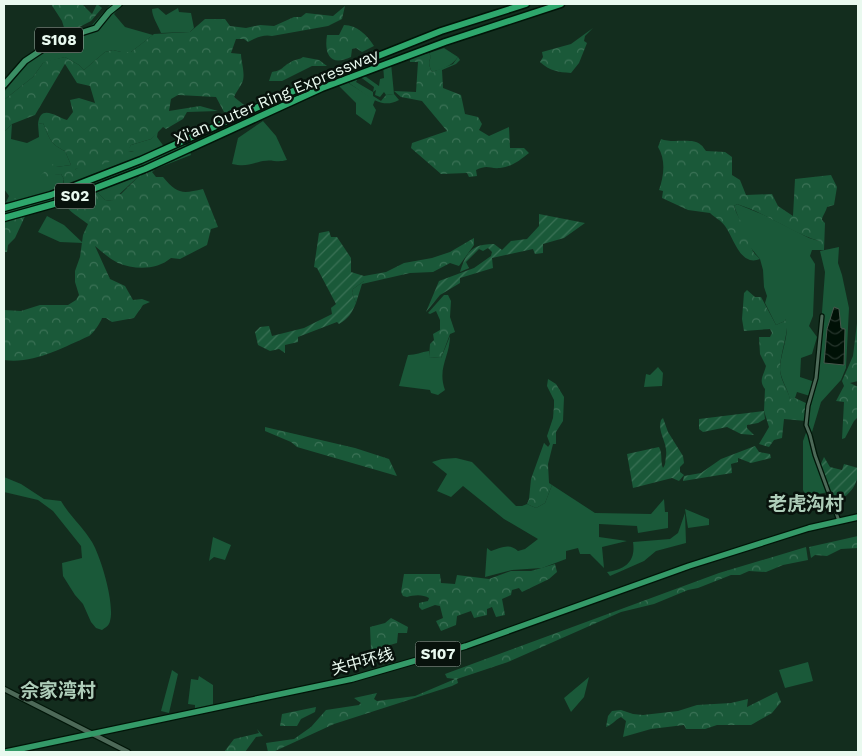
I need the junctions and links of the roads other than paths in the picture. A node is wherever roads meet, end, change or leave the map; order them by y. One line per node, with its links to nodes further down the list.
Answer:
1 (119, 4): 4 (main road, S108)
2 (526, 4): 5 (highway, Xi'an Outer Ring Expressway / S02)
3 (561, 4): 6 (highway, Xi'an Outer Ring Expressway / S02)
4 (4, 85)
5 (4, 208)
6 (4, 218)
7 (822, 316): 9 (street)
8 (858, 518): 9 (highway, 关中环线 / S107); 11 (highway, 关中环线 / S107)
9 (839, 521): 11 (highway, 关中环线 / S107)
10 (4, 689): 11 (street)
11 (97, 736): 12 (highway, 关中环线 / S107); 13 (highway, 关中环线 / S107); 14 (street)
12 (6, 752)
13 (24, 752)
14 (128, 752)

